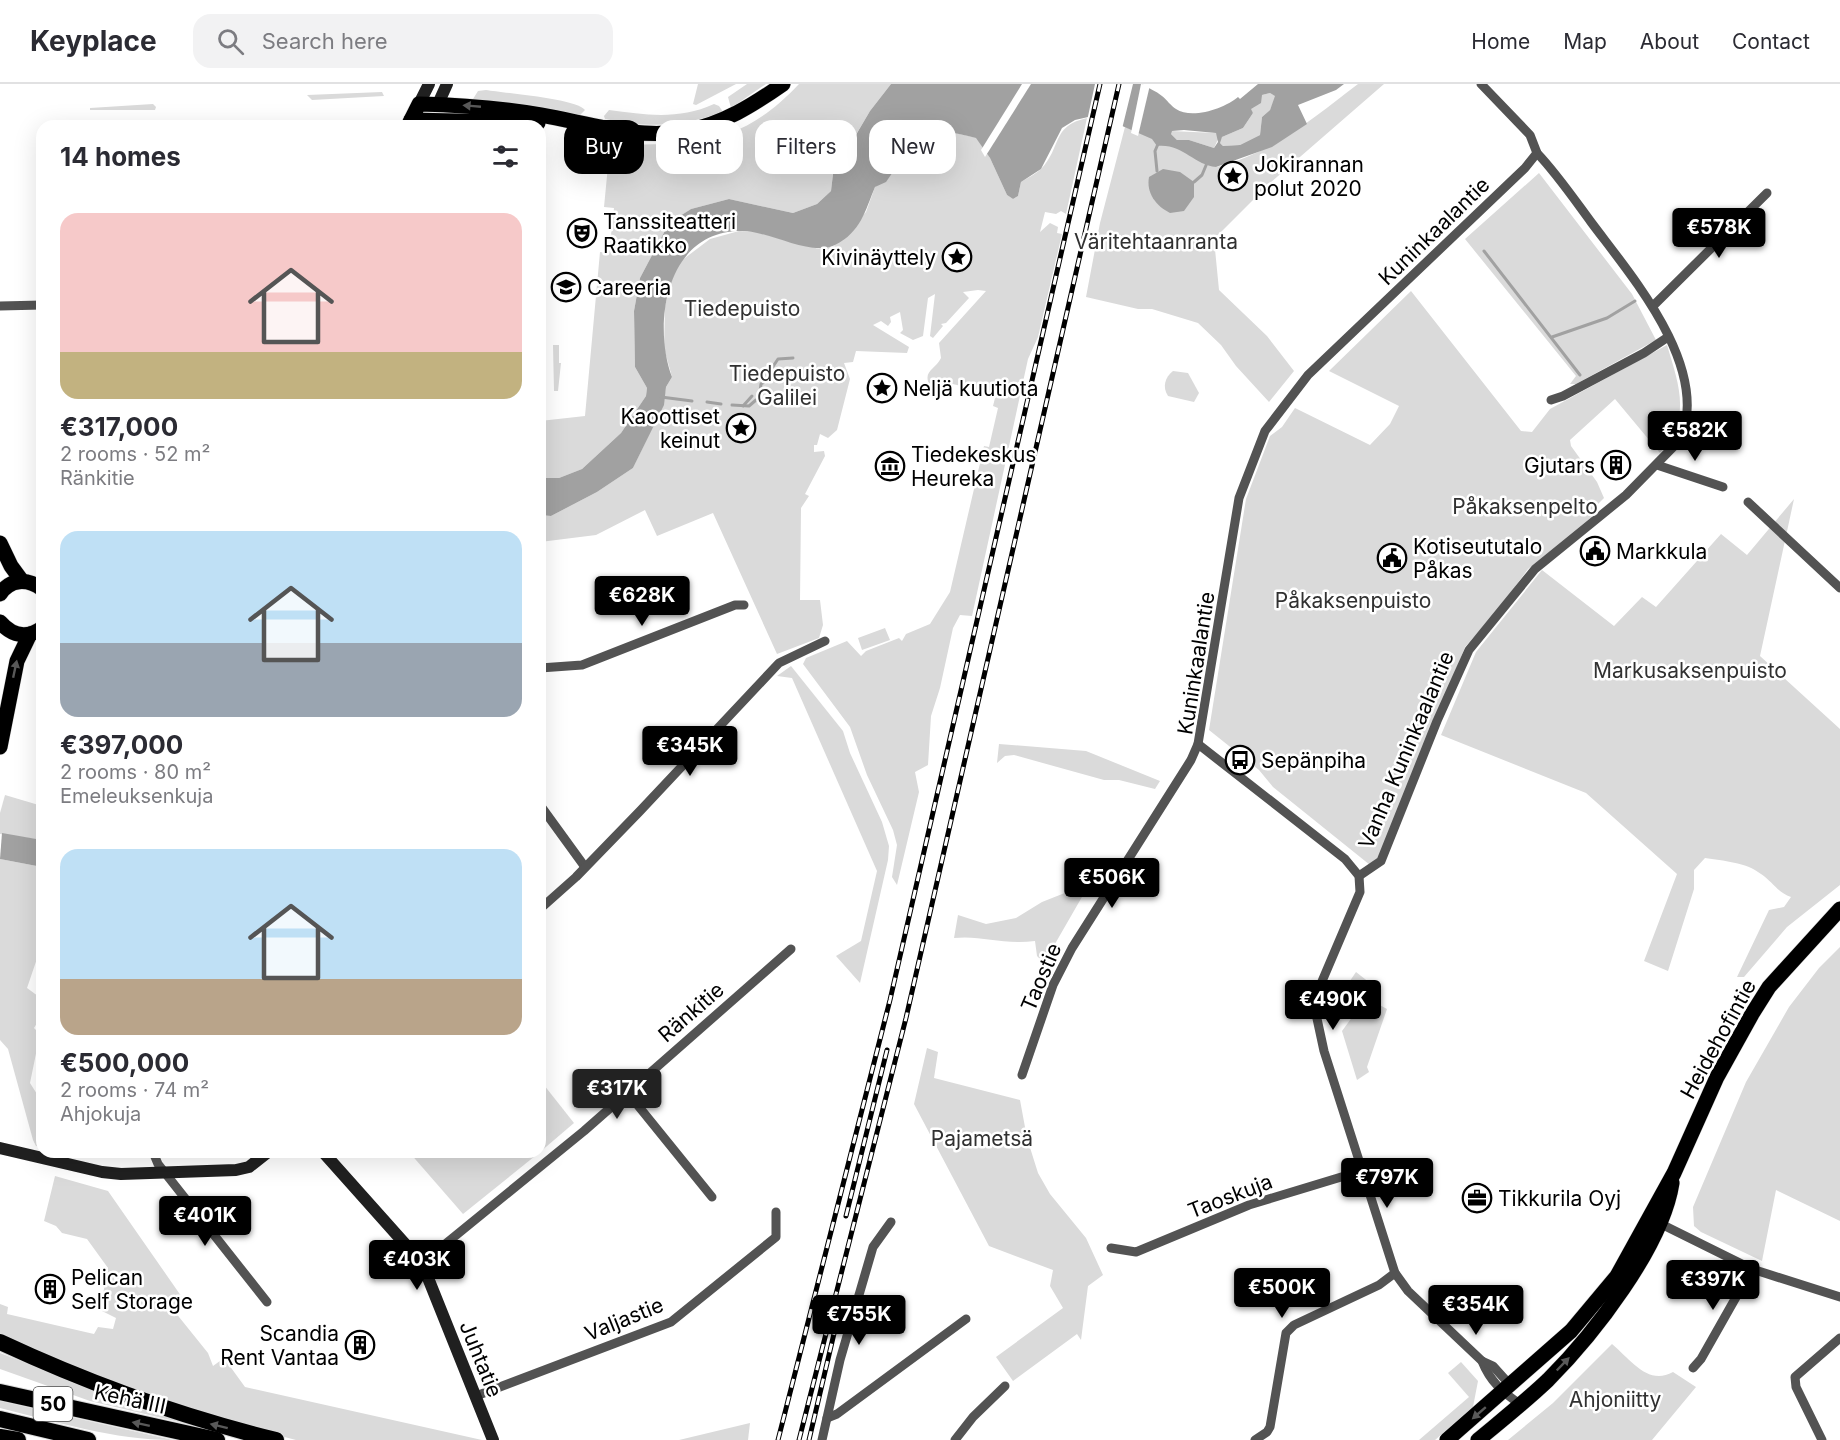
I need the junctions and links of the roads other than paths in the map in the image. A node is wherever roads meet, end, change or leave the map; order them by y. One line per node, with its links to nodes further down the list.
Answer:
1 (429, 84): 7 (street)
2 (447, 84): 8 (street)
3 (774, 84): 6 (main road)
4 (783, 84): 6 (main road)
5 (1481, 84): 15 (street)
6 (760, 99): 14 (main road)
7 (419, 104): 8 (main road); 9 (main road)
8 (438, 105): 10 (main road); 11 (main road, one-way to 8)
9 (411, 120)
10 (431, 120)
11 (564, 121)
12 (546, 122): 13 (main road)
13 (564, 122)
14 (644, 133)
15 (1537, 153): 19 (street, Vanha Kuninkaalantie); 34 (street, Kuninkaalantie)
16 (1767, 193): 19 (street)
17 (36, 304): 18 (street)
18 (0, 306)
19 (1653, 306): 20 (street, Vanha Kuninkaalantie)
20 (1668, 337): 21 (street); 22 (street, Vanha Kuninkaalantie)
21 (1551, 400)
22 (1658, 465): 23 (street); 38 (street, Vanha Kuninkaalantie)
23 (1723, 487)
24 (1748, 502): 27 (street)
25 (0, 543): 26 (main road)
26 (35, 583): 28 (main road)
27 (1840, 588)
28 (0, 594)
29 (744, 604): 33 (street)
30 (0, 622): 31 (main road)
31 (36, 631): 35 (main road, one-way to 31)
32 (825, 641): 37 (street)
33 (546, 668)
34 (1198, 744): 38 (street, Kuninkaalantie); 42 (street, Taostie)
35 (0, 747)
36 (546, 813): 37 (street)
37 (585, 867): 39 (street)
38 (1359, 876): 50 (street)
39 (546, 903)
40 (1840, 909): 54 (main road, Heidehofintie)
41 (791, 949): 43 (street, Ränkitie)
42 (1022, 1075)
43 (627, 1092): 52 (street); 57 (street, Ränkitie)
44 (0, 1148): 45 (street)
45 (36, 1156)
46 (42, 1158): 51 (street)
47 (156, 1158): 51 (street)
48 (259, 1158): 51 (street)
49 (328, 1158): 57 (street, Juhtatie)
50 (1362, 1171): 56 (street, Taoskuja); 59 (street)
51 (165, 1174): 61 (street)
52 (712, 1197)
53 (777, 1212): 69 (street, Valjastie)
54 (1654, 1221): 58 (street); 67 (main road, Heidehofintie); 70 (main road, Heidehofintie, one-way to 54)
55 (891, 1222): 71 (street)
56 (1111, 1248)
57 (422, 1263): 69 (street, Juhtatie)
58 (1752, 1269): 60 (street); 65 (street)
59 (1395, 1273): 67 (street); 81 (street)
60 (1840, 1297)
61 (267, 1302)
62 (966, 1319): 71 (street)
63 (1840, 1338): 84 (street)
64 (0, 1342): 77 (highway, one-way to 64)
65 (1693, 1368)
66 (1005, 1386): 80 (street)
67 (1507, 1389): 70 (street); 82 (main road, Heidehofintie, one-way to 82)
68 (0, 1392): 76 (highway, Kehä III / 50, one-way to 68)
69 (476, 1396): 78 (street, Juhtatie)
70 (1520, 1404): 83 (main road, Heidehofintie)
71 (827, 1418): 79 (street)
72 (0, 1419): 75 (highway, 50)
73 (0, 1437): 74 (highway)
74 (18, 1440)
75 (88, 1440)
76 (217, 1440)
77 (276, 1440)
78 (493, 1440)
79 (822, 1440)
80 (955, 1440)
81 (1255, 1440)
82 (1447, 1440)
83 (1478, 1440)
84 (1822, 1440)

